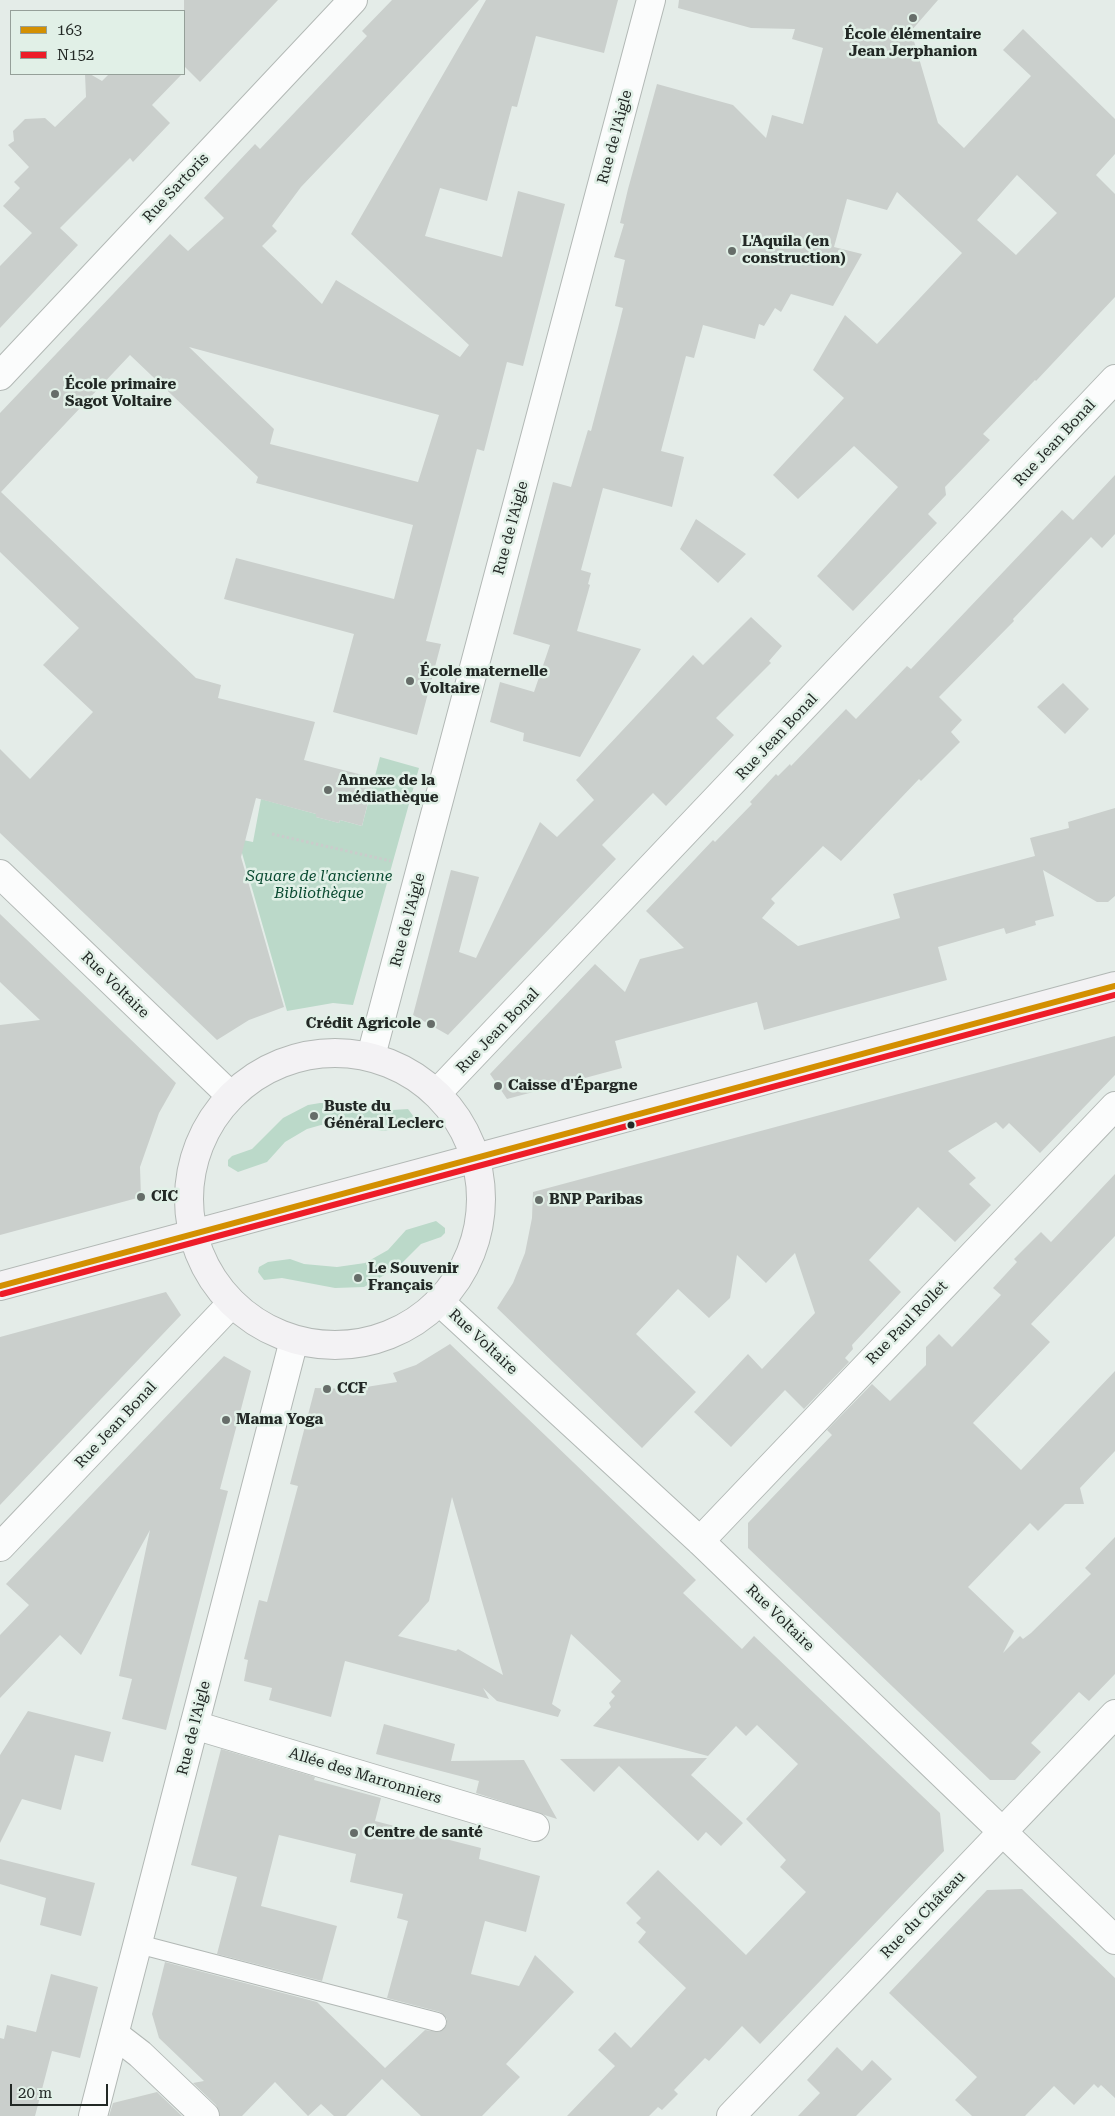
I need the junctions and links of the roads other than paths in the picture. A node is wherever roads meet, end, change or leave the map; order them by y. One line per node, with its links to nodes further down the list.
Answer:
1 (353, 0): 3 (street, Rue Sartoris)
2 (651, 0): 7 (street, Rue de l'Aigle)
3 (0, 376)
4 (1115, 379): 8 (street, Rue Jean Bonal)
5 (0, 874): 9 (street, Rue Voltaire)
6 (1115, 986): 11 (main road)
7 (371, 1056): 8 (main road); 9 (main road)
8 (437, 1093): 11 (main road)
9 (231, 1096): 12 (main road)
10 (1115, 1106): 17 (street, Rue Paul Rollet)
11 (476, 1157): 12 (main road); 14 (main road)
12 (193, 1235): 13 (main road); 15 (main road)
13 (0, 1286)
14 (439, 1301): 16 (main road); 17 (street, Rue Voltaire)
15 (232, 1303): 16 (main road); 18 (street, Rue Jean Bonal)
16 (294, 1340): 20 (street, Rue de l'Aigle)
17 (700, 1541): 22 (street, Rue Voltaire)
18 (0, 1547)
19 (1115, 1714): 22 (street, Rue du Château)
20 (194, 1725): 21 (street, Allée des Marronniers); 24 (street, Rue de l'Aigle)
21 (535, 1827)
22 (1002, 1832): 23 (street, Rue Voltaire); 29 (street, Rue du Château)
23 (1115, 1940)
24 (138, 1944): 25 (lane); 26 (street, Rue de l'Aigle)
25 (437, 2022)
26 (114, 2034): 27 (street, Rue de l'Aigle); 28 (street)
27 (93, 2116)
28 (205, 2116)
29 (731, 2116)

